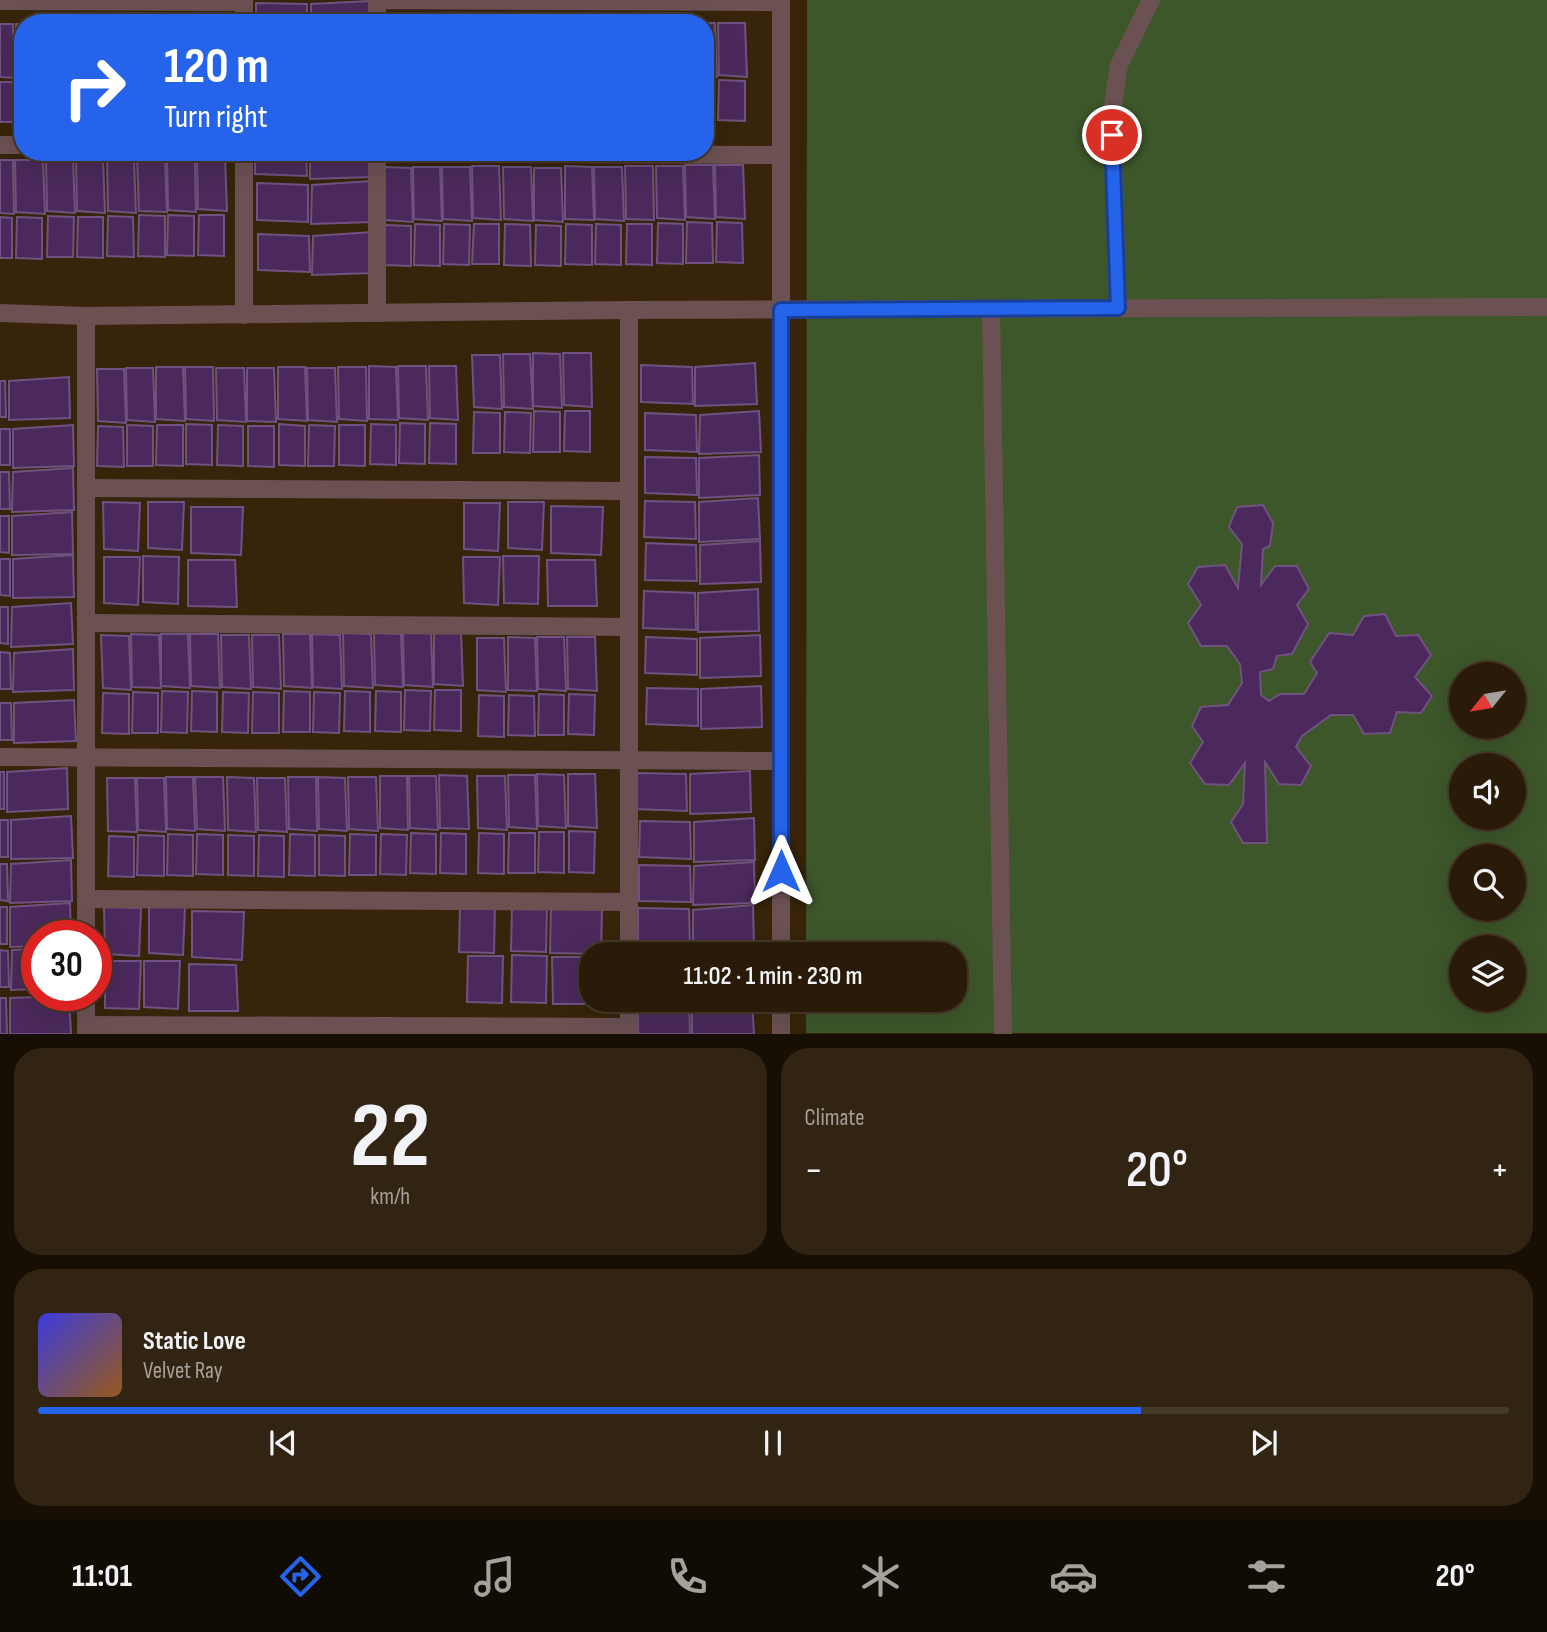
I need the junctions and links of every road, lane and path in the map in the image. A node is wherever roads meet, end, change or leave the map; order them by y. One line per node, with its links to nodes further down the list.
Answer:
1 (1151, 0): 12 (street)
2 (0, 1): 3 (street)
3 (105, 1): 4 (street)
4 (244, 1)
5 (781, 1): 6 (street); 8 (street)
6 (377, 14)
7 (714, 155): 8 (street)
8 (781, 155): 15 (street)
9 (244, 161): 18 (street)
10 (377, 161): 17 (street)
11 (1547, 307): 12 (street)
12 (1118, 308): 13 (street)
13 (991, 309): 15 (street); 39 (street)
14 (629, 310): 15 (street); 17 (street); 21 (street)
15 (781, 310): 27 (street)
16 (0, 313): 19 (street)
17 (377, 313): 18 (street)
18 (244, 314): 19 (street)
19 (86, 316): 20 (street)
20 (86, 488): 21 (street); 22 (street)
21 (629, 491): 23 (street)
22 (86, 624): 23 (street); 25 (street)
23 (629, 627): 26 (street)
24 (0, 757): 25 (street)
25 (86, 757): 26 (street); 28 (street)
26 (629, 760): 27 (street); 29 (street)
27 (781, 761): 32 (street)
28 (86, 900): 29 (street); 30 (street)
29 (629, 902): 31 (street)
30 (86, 920)
31 (629, 942)
32 (781, 942)
33 (86, 1011): 36 (street)
34 (629, 1012): 37 (street)
35 (781, 1012): 38 (street)
36 (86, 1029): 37 (street)
37 (629, 1030)
38 (781, 1034)
39 (1003, 1034)

